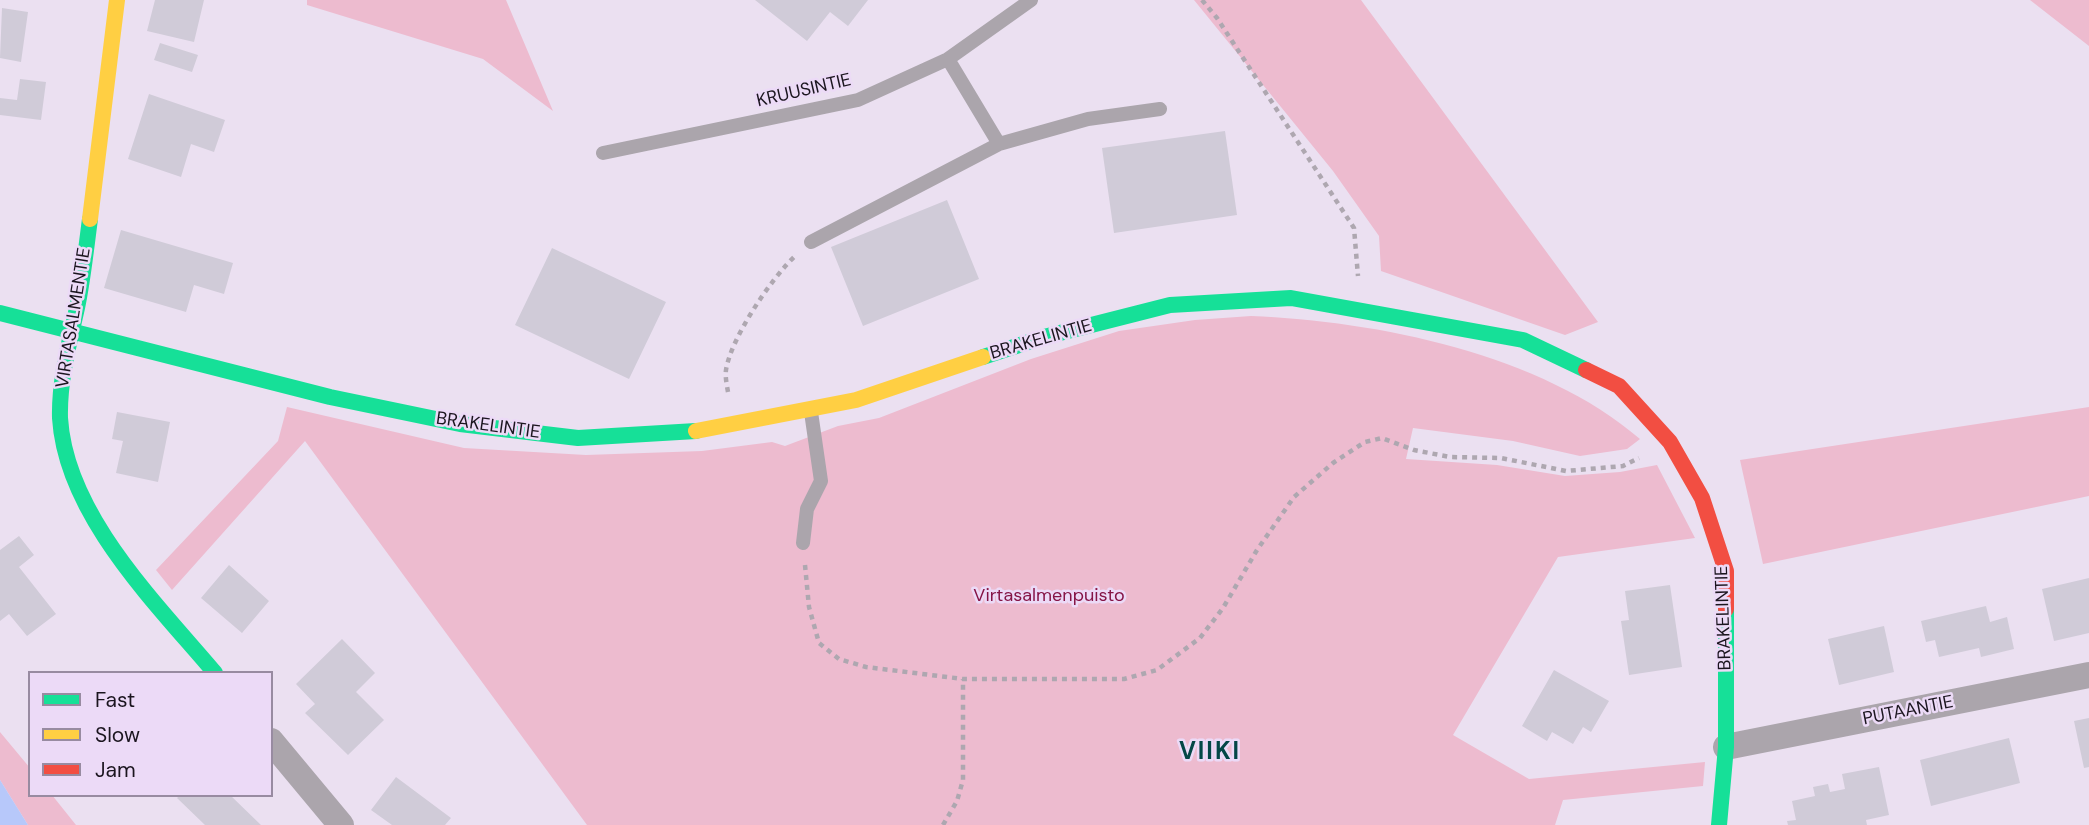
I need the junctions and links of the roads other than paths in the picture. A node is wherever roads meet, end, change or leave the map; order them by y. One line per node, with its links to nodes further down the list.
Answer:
1 (117, 0): 9 (street, VIRTASALMENTIE)
2 (1031, 0): 3 (lane, KRUUSINTIE)
3 (948, 59): 5 (lane); 6 (lane, KRUUSINTIE)
4 (1160, 109): 5 (lane)
5 (999, 144): 7 (lane)
6 (603, 153)
7 (811, 242)
8 (0, 313): 9 (street, BRAKELINTIE)
9 (71, 332): 10 (street, BRAKELINTIE); 12 (street, VIRTASALMENTIE)
10 (810, 409): 11 (lane); 15 (street, BRAKELINTIE)
11 (803, 543)
12 (213, 671)
13 (2089, 675): 15 (street, PUTAANTIE)
14 (273, 743): 16 (street)
15 (1726, 747): 17 (street, BRAKELINTIE)
16 (341, 825)
17 (1719, 825)

